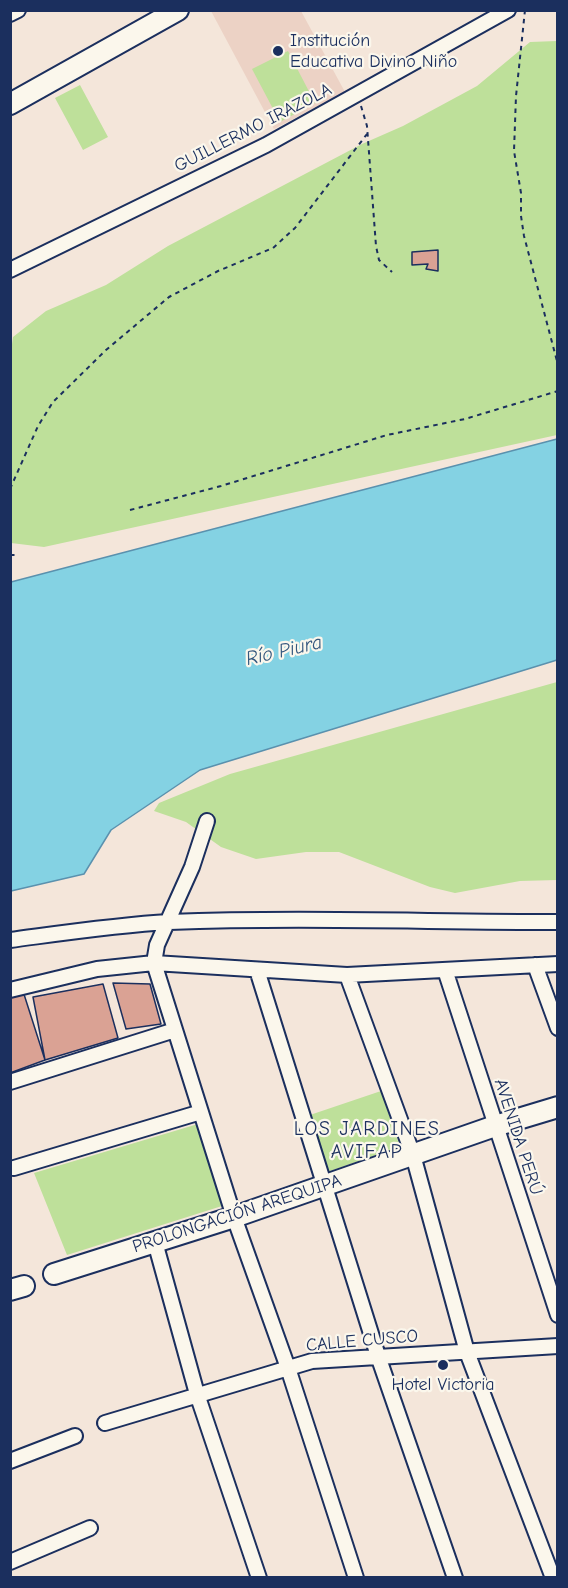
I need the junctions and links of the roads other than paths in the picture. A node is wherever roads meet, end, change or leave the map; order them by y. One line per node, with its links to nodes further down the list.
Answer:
1 (18, 10): 4 (street)
2 (178, 10): 5 (street)
3 (508, 10): 6 (street, GUILLERMO IRAZOLA)
4 (10, 14)
5 (10, 104)
6 (10, 270)
7 (207, 821): 8 (street)
8 (168, 922): 9 (street); 10 (street); 11 (street)
9 (558, 922)
10 (10, 940)
11 (154, 963): 14 (street); 17 (street); 19 (street)
12 (558, 964): 13 (street)
13 (535, 965): 15 (street); 18 (street)
14 (257, 970): 16 (street); 26 (street)
15 (445, 970): 16 (street); 23 (street, AVENIDA PERÚ)
16 (347, 975): 24 (street)
17 (10, 990)
18 (558, 1028)
19 (175, 1030): 20 (street); 22 (street)
20 (10, 1082)
21 (558, 1107): 23 (street, PROLONGACIÓN AREQUIPA)
22 (201, 1112): 25 (street); 27 (street)
23 (495, 1126): 24 (street, PROLONGACIÓN AREQUIPA); 30 (street, AVENIDA PERÚ)
24 (413, 1155): 26 (street, PROLONGACIÓN AREQUIPA); 32 (street)
25 (14, 1168)
26 (324, 1185): 27 (street, PROLONGACIÓN AREQUIPA); 33 (street)
27 (234, 1217): 28 (street, PROLONGACIÓN AREQUIPA); 34 (street)
28 (155, 1242): 29 (street, PROLONGACIÓN AREQUIPA); 35 (street)
29 (54, 1274)
30 (558, 1316)
31 (558, 1346): 32 (street, CALLE CUSCO)
32 (467, 1352): 33 (street, CALLE CUSCO); 44 (street)
33 (378, 1356): 34 (street, CALLE CUSCO); 43 (street)
34 (288, 1368): 35 (street, CALLE CUSCO); 42 (street)
35 (197, 1394): 36 (street, CALLE CUSCO); 41 (street)
36 (105, 1423)
37 (75, 1436): 38 (street)
38 (10, 1461)
39 (90, 1528): 40 (street)
40 (10, 1562)
41 (259, 1578)
42 (356, 1578)
43 (455, 1578)
44 (553, 1578)

